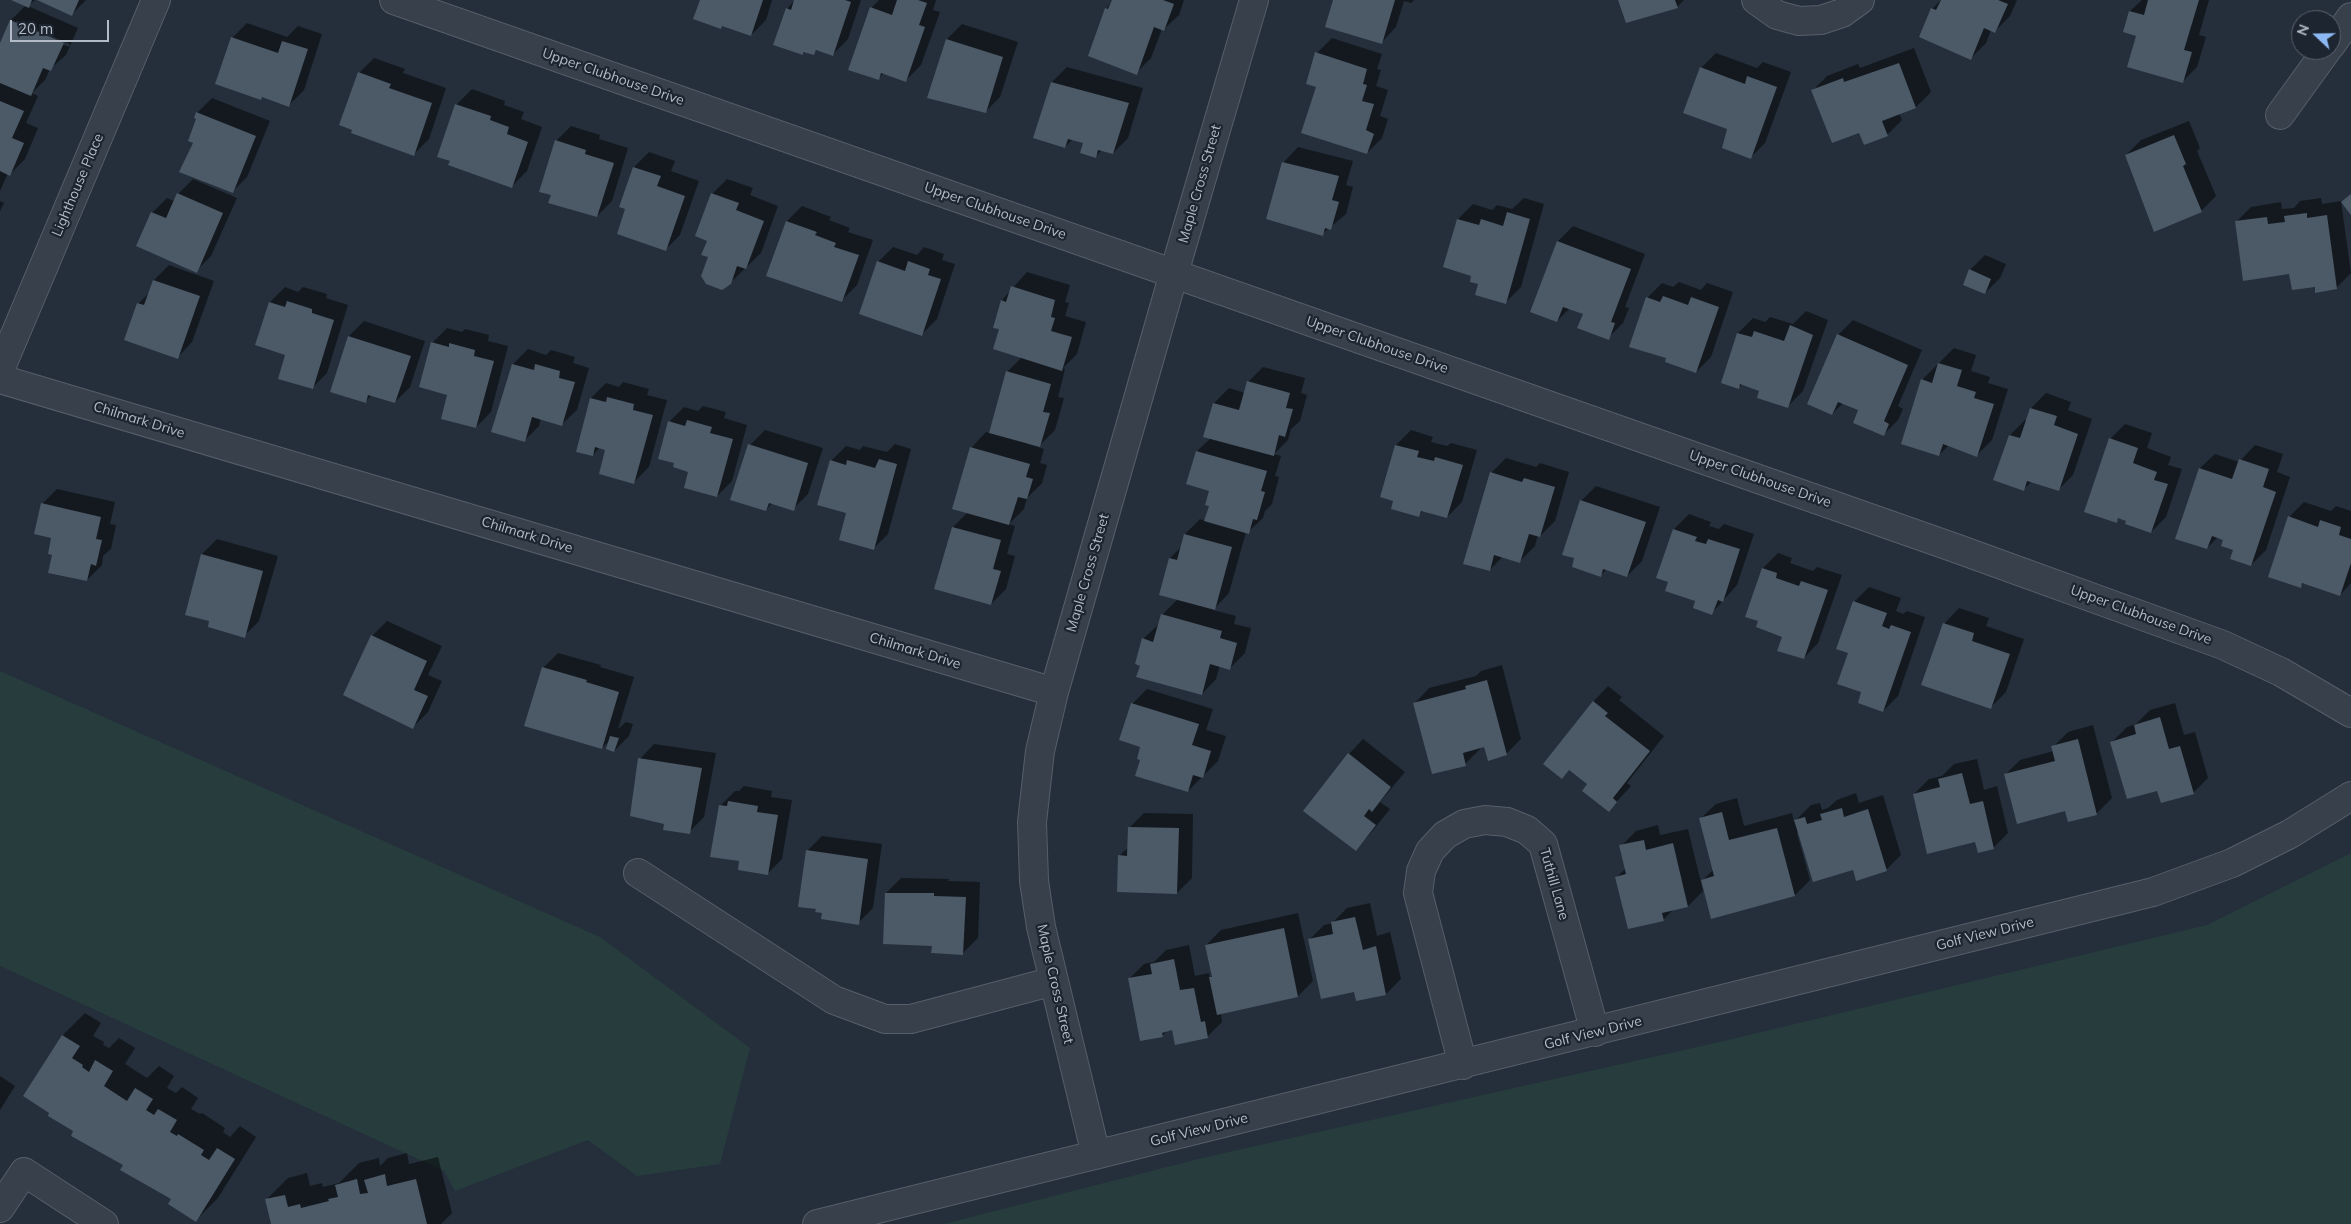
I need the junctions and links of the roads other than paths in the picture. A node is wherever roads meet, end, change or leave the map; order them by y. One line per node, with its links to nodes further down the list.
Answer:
1 (156, 0): 11 (street, Lighthouse Place)
2 (394, 0): 10 (street, Upper Clubhouse Drive)
3 (1254, 0): 10 (street, Maple Cross Street)
4 (1756, 0): 5 (street)
5 (1860, 0)
6 (2351, 17): 7 (street)
7 (2341, 30)
8 (2320, 60): 9 (street)
9 (2280, 115)
10 (1174, 273): 13 (street, Maple Cross Street); 14 (street, Upper Clubhouse Drive)
11 (0, 370)
12 (0, 379): 13 (street, Chilmark Drive)
13 (1054, 692): 17 (street, Maple Cross Street)
14 (2351, 713)
15 (2351, 796): 18 (street, Golf View Drive)
16 (638, 873): 17 (street)
17 (1054, 981): 20 (street, Maple Cross Street)
18 (1595, 1032): 19 (street, Golf View Drive); 19 (street, Tuthill Lane)
19 (1463, 1065): 20 (street, Golf View Drive)
20 (1096, 1155): 23 (street, Golf View Drive)
21 (0, 1208): 22 (street)
22 (104, 1224)
23 (817, 1224)

